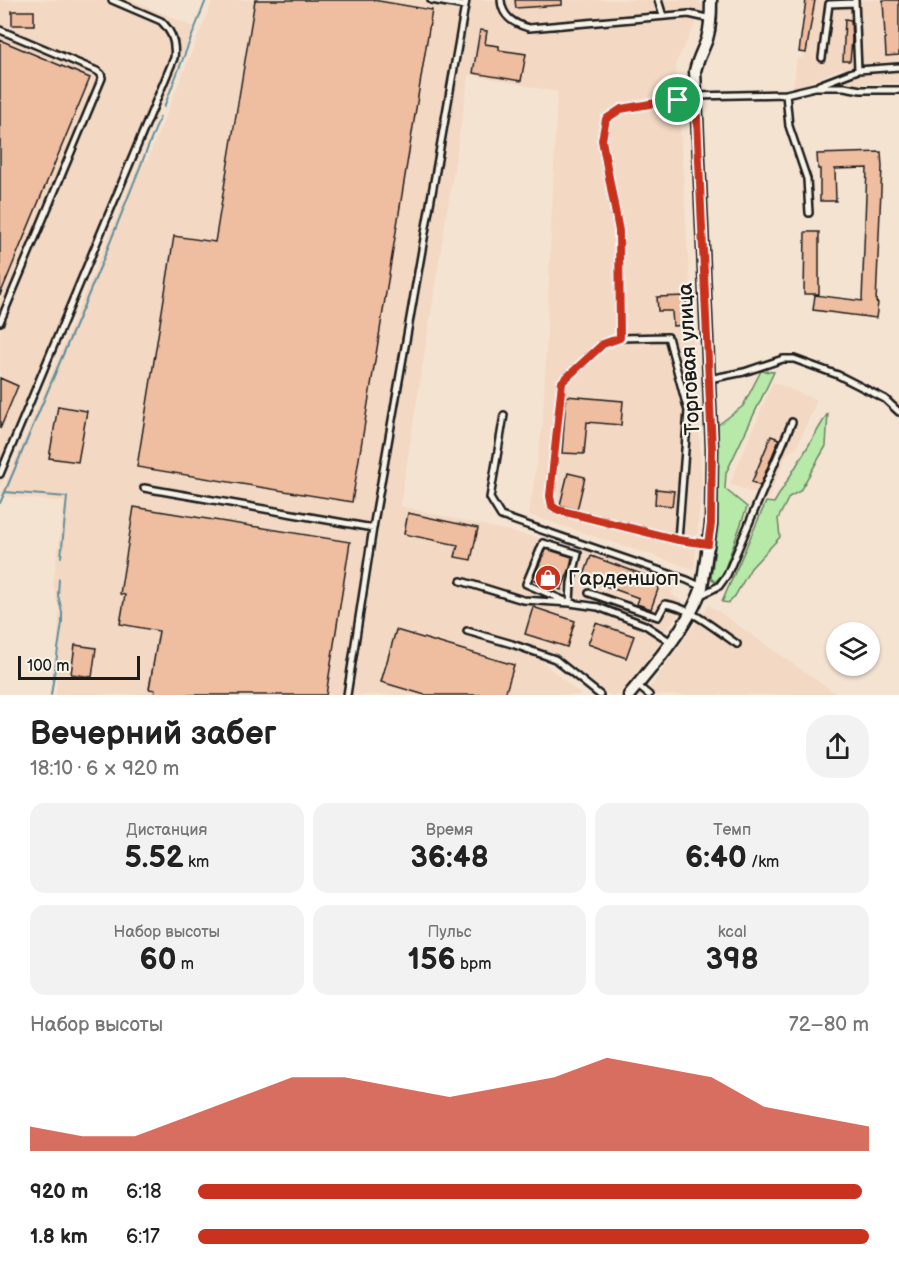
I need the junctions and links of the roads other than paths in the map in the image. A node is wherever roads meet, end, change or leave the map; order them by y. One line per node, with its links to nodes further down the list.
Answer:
1 (112, 0): 25 (lane)
2 (430, 0): 7 (lane)
3 (501, 0): 8 (lane)
4 (658, 0): 8 (lane)
5 (711, 0): 9 (street, Торговая улица)
6 (855, 1): 11 (lane); 13 (lane)
7 (466, 3): 27 (lane)
8 (663, 16): 9 (lane)
9 (711, 19): 17 (street, Торговая улица)
10 (0, 30): 19 (lane)
11 (822, 58)
12 (899, 67): 13 (lane)
13 (858, 70): 14 (lane)
14 (814, 87): 15 (lane); 16 (lane)
15 (899, 90)
16 (786, 94): 17 (lane); 18 (lane)
17 (696, 96): 20 (lane); 21 (street, Торговая улица)
18 (809, 213)
19 (0, 322)
20 (620, 338): 28 (lane); 28 (lane)
21 (709, 379): 22 (lane); 29 (street, Торговая улица)
22 (899, 412)
23 (504, 415): 31 (lane)
24 (792, 422): 31 (lane)
25 (0, 474)
26 (144, 488): 27 (lane)
27 (373, 528): 39 (lane)
28 (678, 540): 29 (lane)
29 (708, 544): 31 (street, Торговая улица)
30 (461, 581): 33 (lane)
31 (700, 592): 34 (street, Торговая улица)
32 (588, 593): 34 (lane)
33 (570, 603): 33 (lane); 36 (lane)
34 (691, 613): 36 (street, Торговая улица); 37 (lane)
35 (467, 631): 40 (lane)
36 (671, 642): 38 (street, Торговая улица)
37 (737, 644)
38 (637, 685): 41 (street, Торговая улица); 42 (lane)
39 (347, 695)
40 (600, 695)
41 (629, 695)
42 (650, 695)

